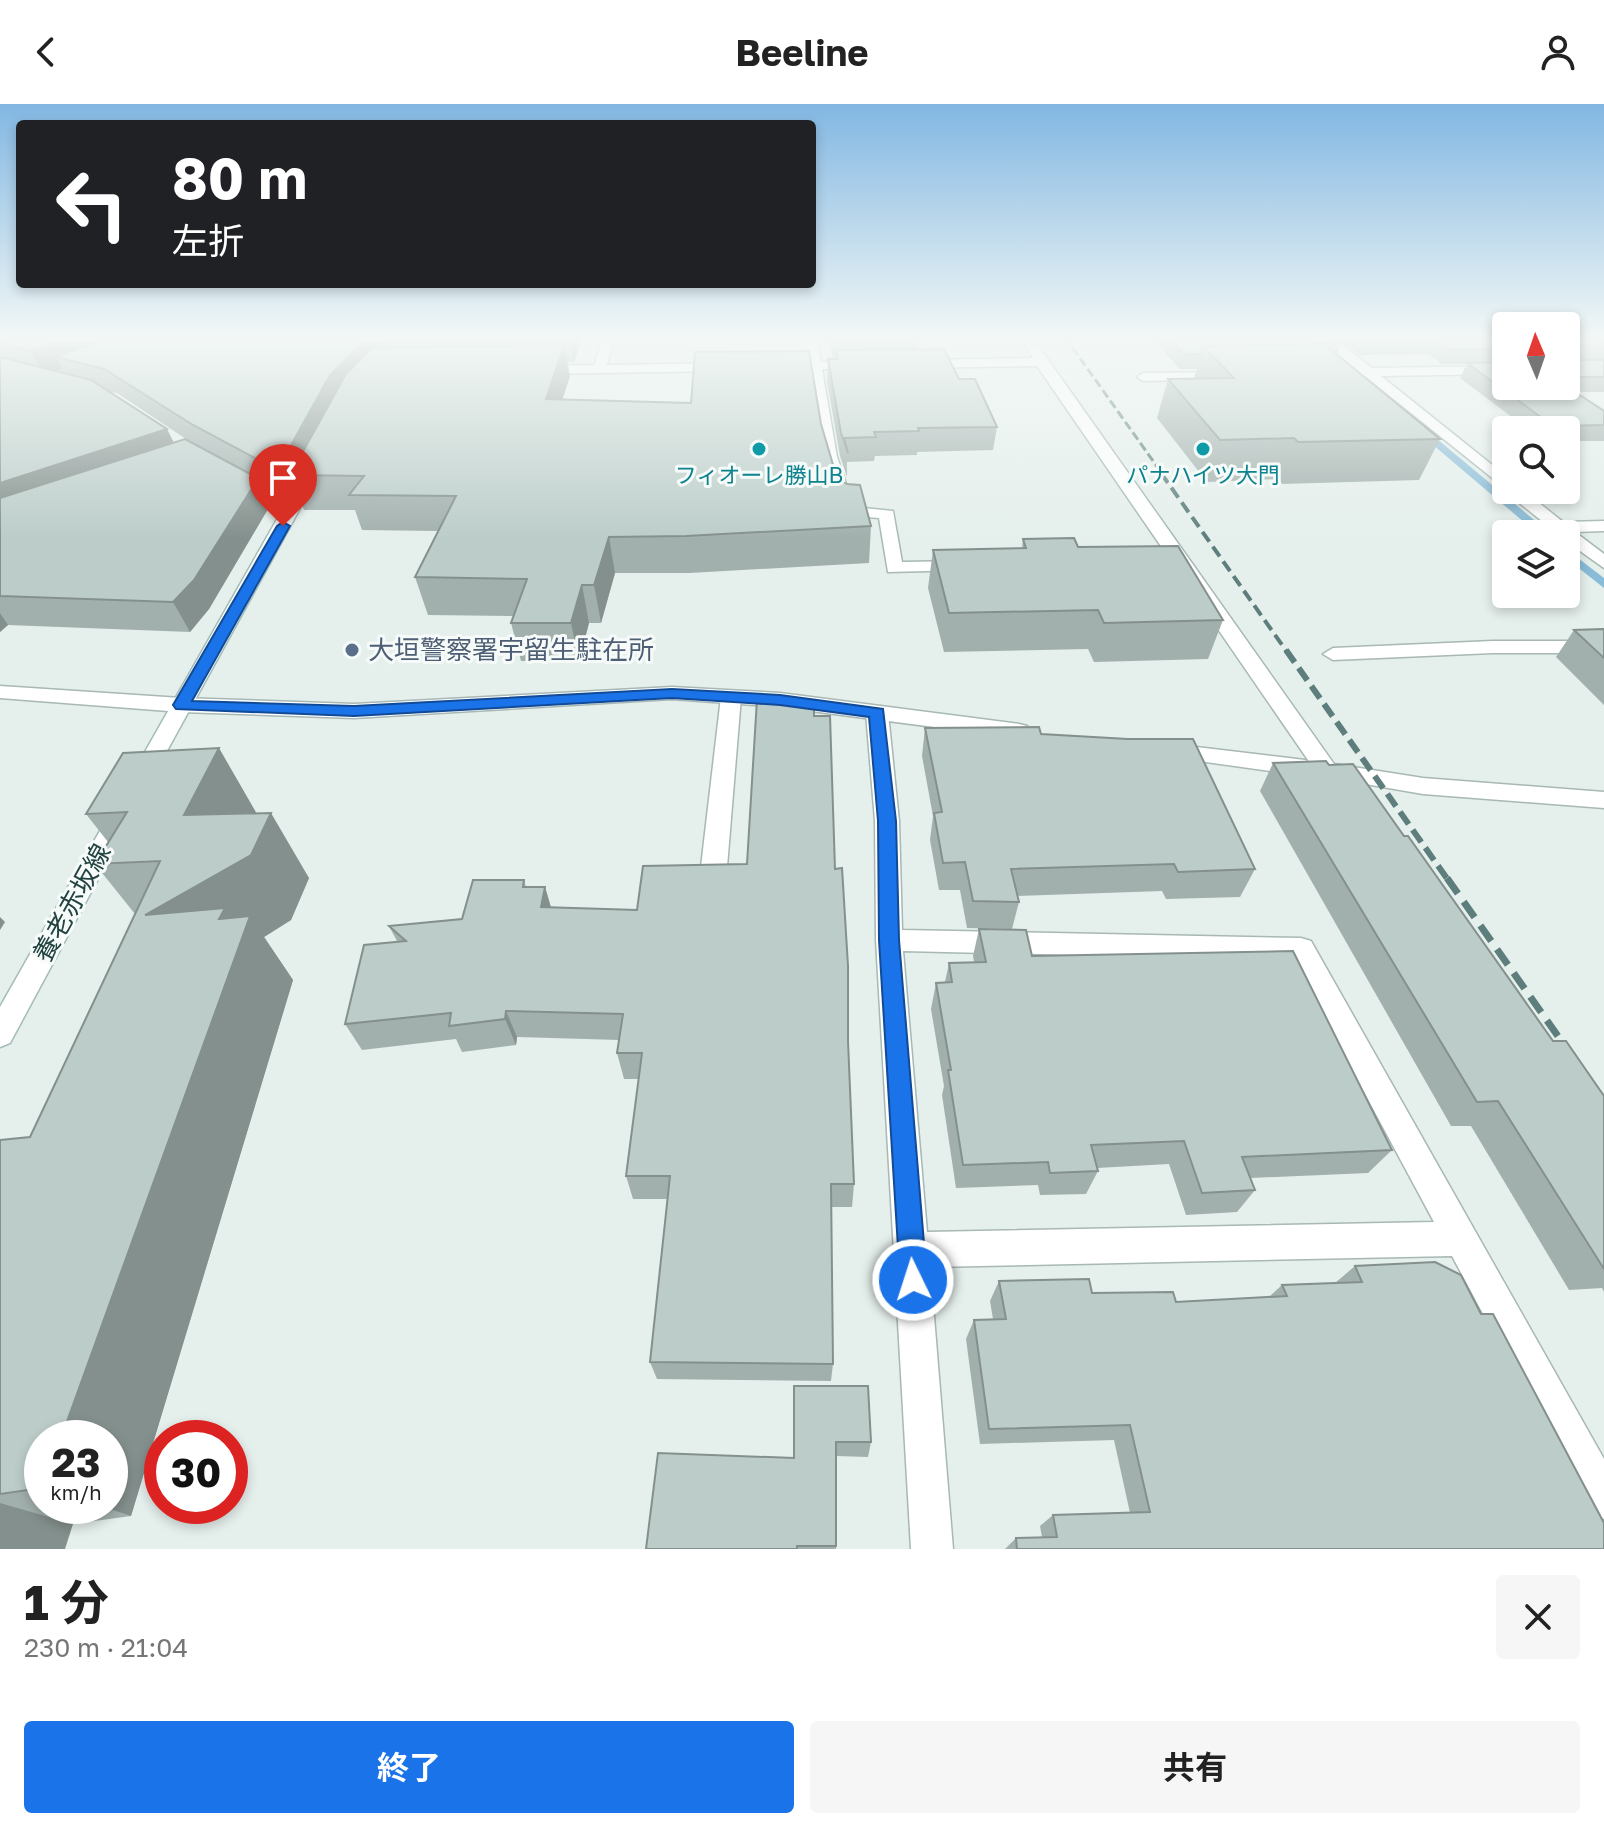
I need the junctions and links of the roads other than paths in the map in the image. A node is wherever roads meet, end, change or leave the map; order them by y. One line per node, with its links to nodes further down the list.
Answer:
1 (822, 404): 12 (street)
2 (1069, 404): 21 (street)
3 (1406, 404): 5 (street)
4 (319, 458): 17 (street, 養老赤坂線)
5 (1492, 473)
6 (1530, 504): 7 (street)
7 (1550, 520)
8 (1604, 526): 9 (street)
9 (1580, 527)
10 (1580, 544): 11 (street)
11 (1604, 563)
12 (973, 566)
13 (1604, 647): 14 (street)
14 (1333, 654)
15 (0, 692): 17 (street)
16 (731, 697): 17 (street); 18 (street); 23 (street)
17 (181, 705): 25 (street, 養老赤坂線)
18 (877, 713): 19 (street); 24 (street)
19 (1048, 735)
20 (1156, 749): 21 (street)
21 (1327, 771): 22 (street)
22 (1604, 800)
23 (714, 867)
24 (889, 940): 26 (street); 27 (street)
25 (0, 1034)
26 (1461, 1239): 27 (street); 28 (street)
27 (911, 1250): 29 (street)
28 (1604, 1499)
29 (932, 1549)

